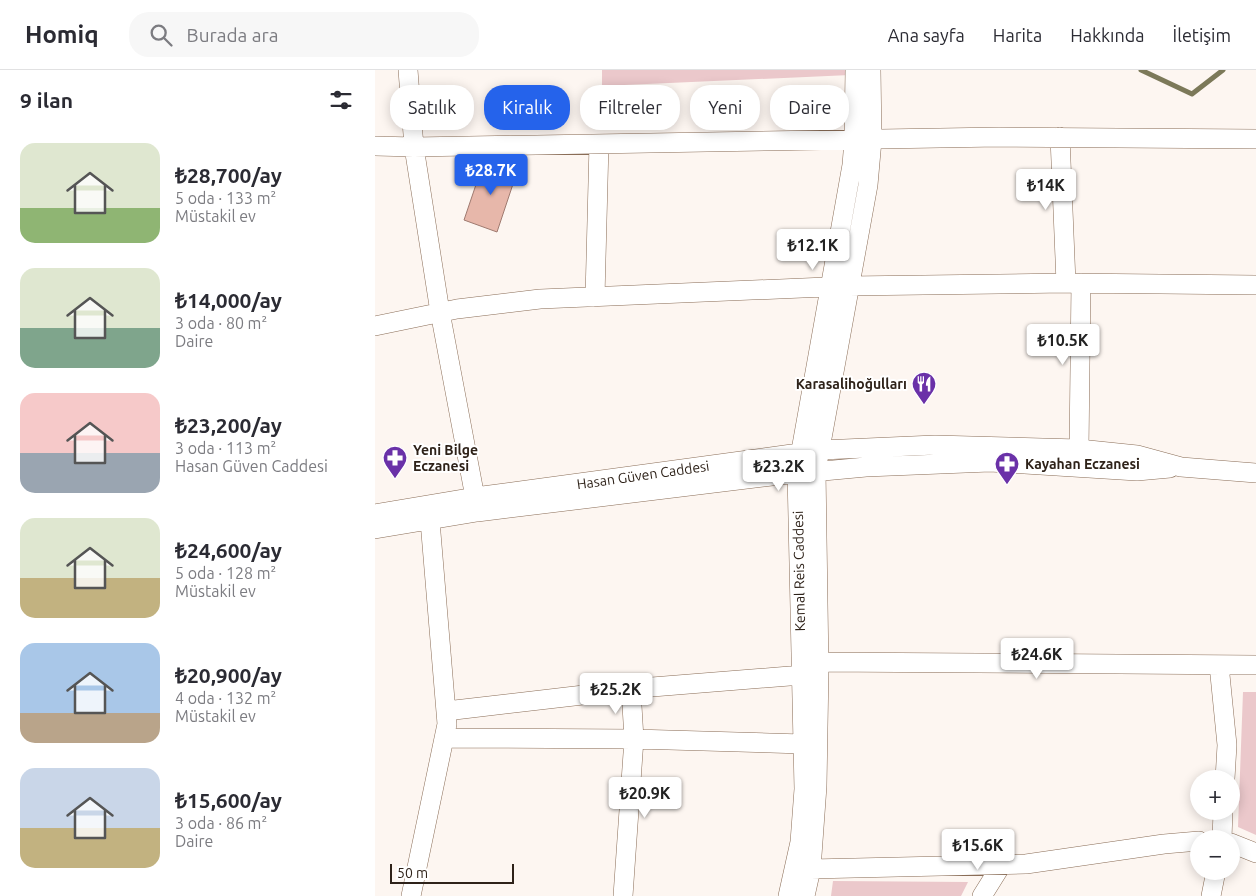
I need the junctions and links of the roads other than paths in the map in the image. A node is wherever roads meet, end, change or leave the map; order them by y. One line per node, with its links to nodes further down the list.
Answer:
1 (408, 70): 9 (street)
2 (855, 70): 6 (street, Kemal Reis Caddesi)
3 (871, 70): 6 (street, Kemal Reis Caddesi)
4 (1060, 137): 5 (street); 6 (street); 10 (street)
5 (1256, 138)
6 (863, 140): 7 (street); 12 (street, Kemal Reis Caddesi); 13 (street, Kemal Reis Caddesi)
7 (599, 144): 9 (street); 14 (street)
8 (375, 146): 9 (street)
9 (415, 147): 15 (street)
10 (1073, 283): 11 (street); 12 (street); 17 (street)
11 (1256, 285)
12 (849, 286): 13 (street); 18 (street, Kemal Reis Caddesi)
13 (831, 287): 14 (street); 19 (street, Kemal Reis Caddesi)
14 (595, 297): 15 (street)
15 (440, 312): 16 (street); 24 (street)
16 (375, 326)
17 (1079, 449): 18 (street, Hasan Güven Caddesi); 20 (street, Hasan Güven Caddesi)
18 (821, 450): 19 (street, Hasan Güven Caddesi); 21 (street, Kemal Reis Caddesi)
19 (800, 454): 22 (street, Kemal Reis Caddesi); 24 (street, Hasan Güven Caddesi)
20 (1181, 467): 21 (street, Hasan Güven Caddesi); 23 (street, Hasan Güven Caddesi)
21 (816, 471): 22 (street, Hasan Güven Caddesi); 28 (street, Kemal Reis Caddesi)
22 (797, 473): 24 (street, Hasan Güven Caddesi); 31 (street, Kemal Reis Caddesi)
23 (1256, 474)
24 (476, 505): 25 (street, Hasan Güven Caddesi)
25 (429, 513): 26 (street, Hasan Güven Caddesi); 27 (street, Hasan Güven Caddesi); 33 (street)
26 (375, 514)
27 (375, 529)
28 (819, 662): 29 (street); 42 (street, Kemal Reis Caddesi)
29 (1219, 665): 30 (street); 37 (street)
30 (1256, 665)
31 (802, 675): 32 (street); 36 (street, Kemal Reis Caddesi)
32 (631, 689): 33 (street); 35 (street)
33 (446, 711): 34 (street)
34 (444, 738): 35 (street); 44 (street)
35 (634, 739): 36 (street); 45 (street)
36 (803, 744): 46 (street, Kemal Reis Caddesi)
37 (1226, 770)
38 (1190, 842): 41 (street)
39 (1240, 847): 40 (street)
40 (1256, 854)
41 (1002, 864): 42 (street); 48 (street)
42 (811, 868): 47 (street, Kemal Reis Caddesi)
43 (1214, 880): 49 (street)
44 (411, 896)
45 (623, 896)
46 (789, 896)
47 (805, 896)
48 (982, 896)
49 (1211, 896)

